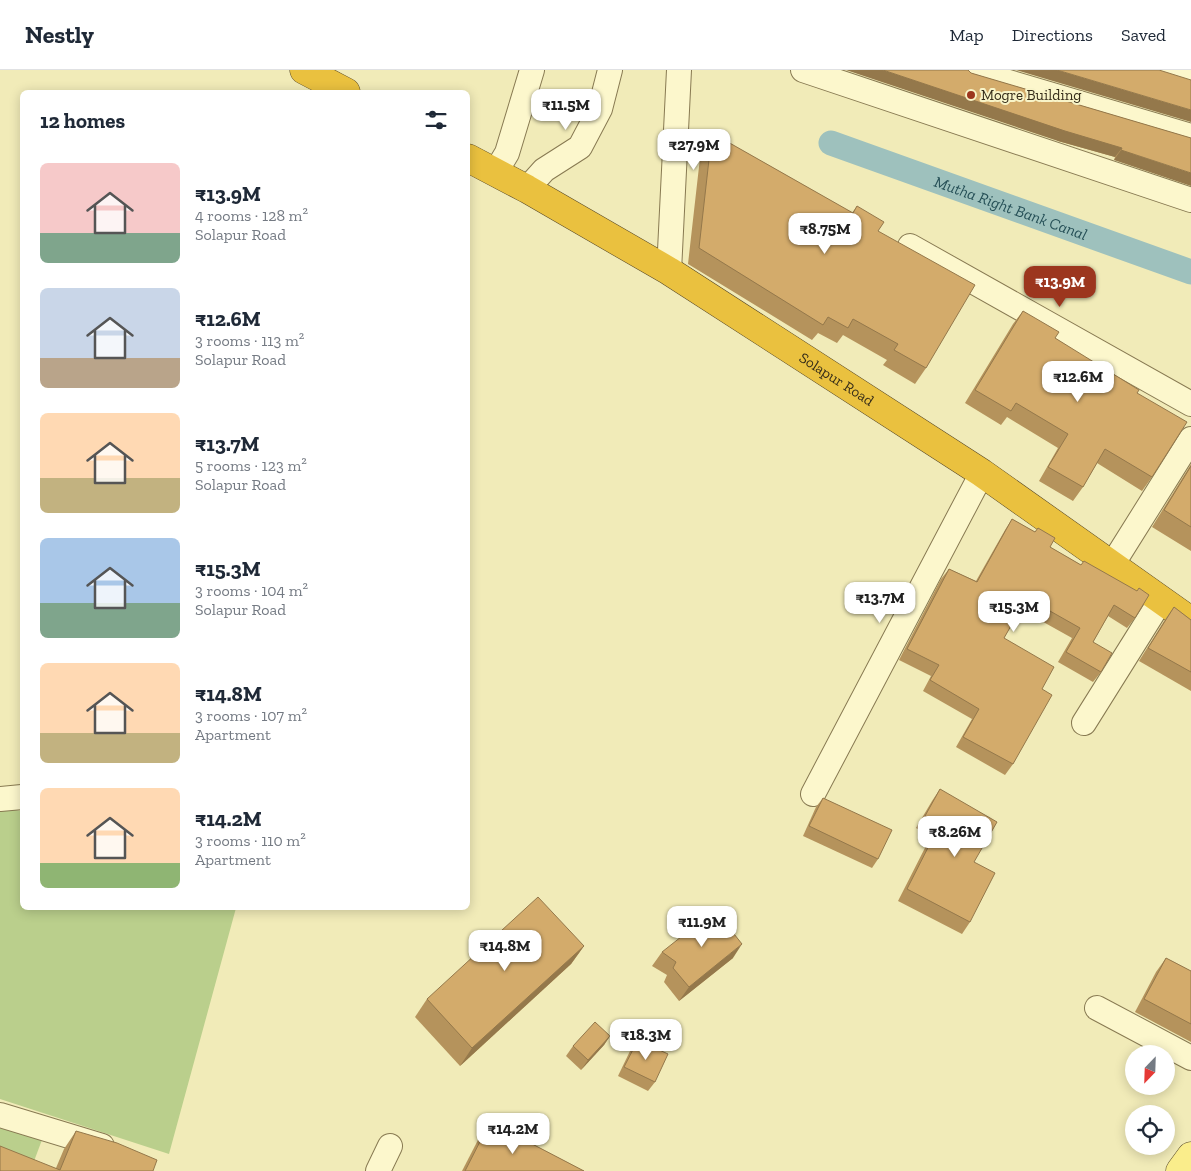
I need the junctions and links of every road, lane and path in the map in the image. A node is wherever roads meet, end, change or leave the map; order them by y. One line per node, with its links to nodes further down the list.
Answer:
1 (304, 70): 9 (highway)
2 (532, 70): 12 (street)
3 (610, 70): 13 (street)
4 (679, 70): 16 (street)
5 (803, 70): 14 (street)
6 (968, 70): 10 (street)
7 (1162, 70): 8 (street)
8 (1191, 78)
9 (342, 90)
10 (1191, 136)
11 (470, 159): 12 (highway, Solapur Road)
12 (495, 173): 13 (highway, Solapur Road)
13 (527, 189): 16 (highway, Solapur Road)
14 (1191, 200)
15 (910, 246): 17 (street)
16 (669, 271): 19 (highway, Solapur Road)
17 (1191, 404)
18 (1191, 439): 20 (street)
19 (982, 473): 20 (highway, Solapur Road); 24 (street)
20 (1112, 565): 21 (highway, Solapur Road)
21 (1161, 600): 22 (highway, Solapur Road); 23 (street)
22 (1191, 621)
23 (1084, 723)
24 (813, 794)
25 (20, 797): 26 (street)
26 (0, 799)
27 (1098, 1008): 28 (street)
28 (1191, 1058)
29 (0, 1115): 31 (street)
30 (390, 1146): 33 (street)
31 (123, 1152)
32 (1191, 1156): 34 (main road)
33 (378, 1171)
34 (1180, 1171)

